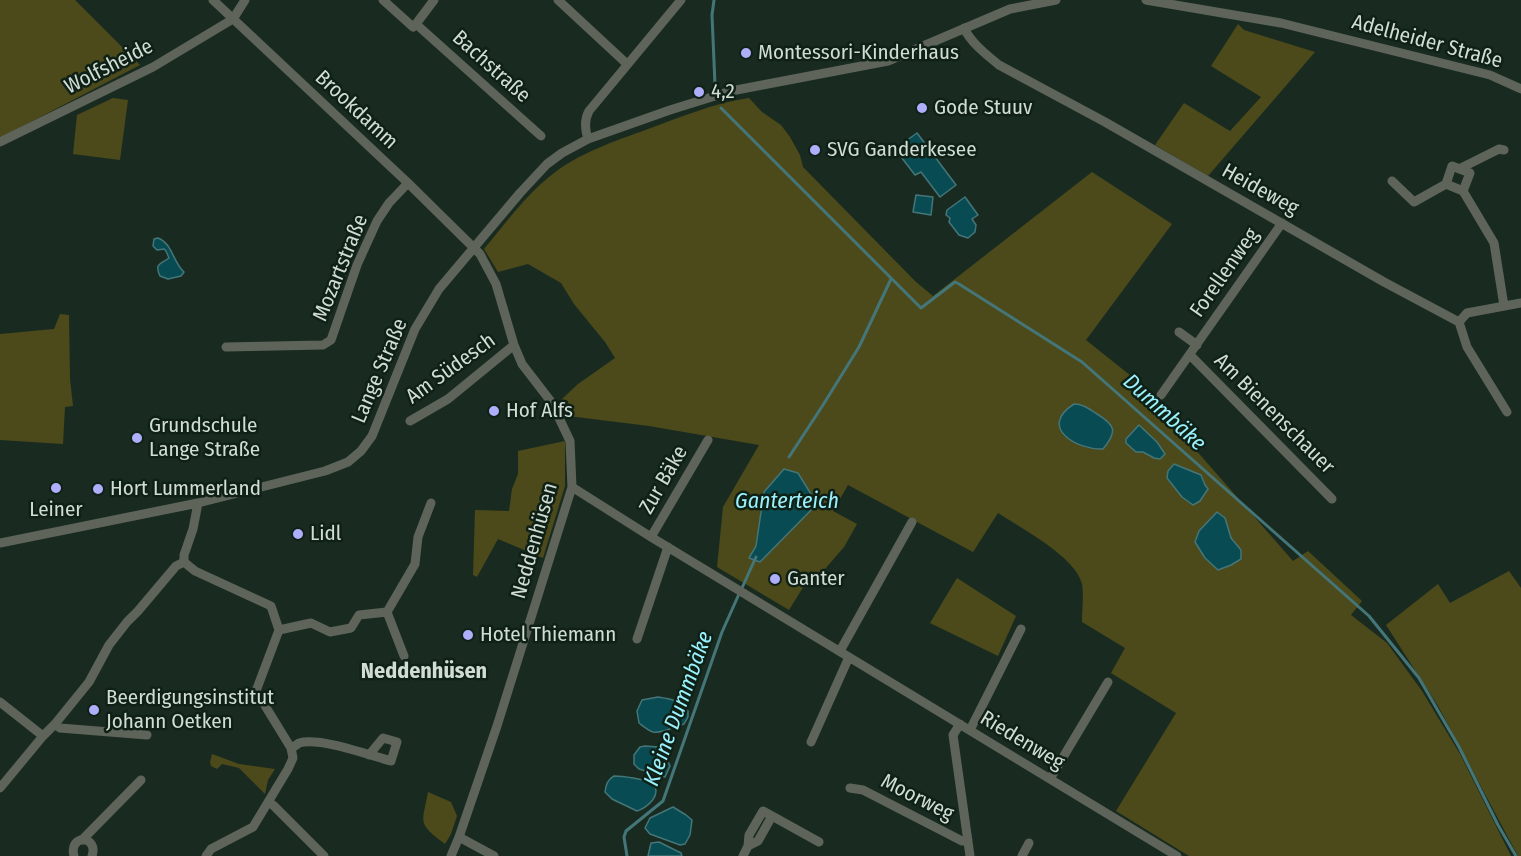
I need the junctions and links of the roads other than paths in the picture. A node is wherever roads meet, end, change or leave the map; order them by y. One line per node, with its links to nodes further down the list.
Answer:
1 (213, 0): 9 (street, Brookdamm)
2 (245, 0): 9 (street)
3 (382, 0): 10 (street, Bachstraße)
4 (434, 0): 10 (street)
5 (558, 0): 12 (street)
6 (681, 0): 12 (street)
7 (1056, 0): 11 (street)
8 (1146, 0): 13 (street, Adelheider Straße)
9 (233, 19): 16 (street, Wolfsheide); 20 (street, Brookdamm)
10 (416, 24): 14 (street, Bachstraße)
11 (964, 28): 15 (street); 23 (street, Heideweg)
12 (627, 64): 15 (street)
13 (1521, 88)
14 (541, 136)
15 (588, 139): 24 (street, Lange Straße)
16 (0, 142)
17 (1504, 150): 18 (street)
18 (1460, 169): 21 (street); 22 (street)
19 (1392, 181): 21 (street)
20 (408, 183): 24 (street, Brookdamm); 31 (street, Mozartstraße)
21 (1446, 184): 22 (street)
22 (1463, 191): 26 (street)
23 (1282, 223): 27 (street, Heideweg); 30 (street, Forellenweg)
24 (474, 246): 29 (street, Neddenhüsen); 39 (street, Lange Straße)
25 (1521, 303): 26 (street)
26 (1504, 306): 27 (street)
27 (1459, 322): 34 (street)
28 (1179, 332): 30 (street, Forellenweg)
29 (514, 345): 35 (street, Am Südesch); 37 (street, Neddenhüsen)
30 (1197, 345): 32 (street, Forellenweg)
31 (226, 347)
32 (1190, 355): 33 (street, Forellenweg); 38 (street, Am Bienenschauer)
33 (1161, 395)
34 (1507, 412)
35 (410, 422)
36 (708, 440): 42 (street, Zur Bäke)
37 (572, 487): 42 (street, Riedenweg); 68 (street, Neddenhüsen)
38 (1332, 499)
39 (198, 503): 43 (street, Lange Straße); 45 (street)
40 (431, 503): 46 (street)
41 (912, 522): 50 (street)
42 (651, 537): 44 (street, Riedenweg)
43 (0, 543)
44 (668, 547): 49 (street); 50 (street, Riedenweg)
45 (184, 562): 48 (street); 55 (street)
46 (387, 612): 48 (street); 51 (street)
47 (1021, 629): 57 (street)
48 (279, 630): 61 (street)
49 (637, 639)
50 (840, 651): 52 (street, Riedenweg)
51 (404, 656)
52 (849, 657): 56 (street, Riedenweg); 60 (street)
53 (1108, 682): 63 (street)
54 (0, 702): 59 (street)
55 (56, 724): 58 (street); 59 (street)
56 (960, 724): 57 (street, Riedenweg); 70 (street, Moorweg)
57 (970, 730): 63 (street, Riedenweg)
58 (147, 735)
59 (44, 736): 65 (street)
60 (811, 742)
61 (291, 748): 62 (street); 67 (street)
62 (369, 755)
63 (1050, 779): 82 (street, Riedenweg)
64 (141, 780): 69 (street)
65 (0, 788)
66 (850, 788): 70 (street, Moorweg)
67 (268, 802): 75 (street); 76 (street)
68 (459, 837): 77 (street, Neddenhüsen); 78 (street)
69 (82, 840): 73 (street); 74 (street)
70 (968, 840): 80 (street, Moorweg)
71 (819, 842): 79 (street)
72 (1029, 843): 81 (street)
73 (74, 856)
74 (92, 856)
75 (206, 856)
76 (324, 856)
77 (451, 856)
78 (494, 856)
79 (743, 856)
80 (970, 856)
81 (1022, 856)
82 (1177, 856)

